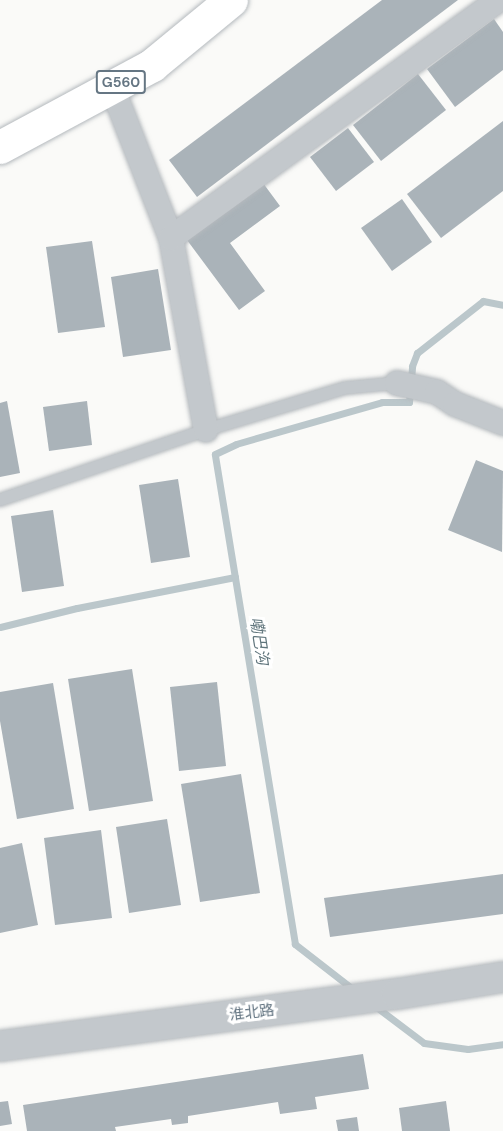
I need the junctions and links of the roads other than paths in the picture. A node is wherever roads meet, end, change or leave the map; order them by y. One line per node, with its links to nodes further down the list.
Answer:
1 (231, 0): 3 (highway, G560)
2 (499, 0): 5 (street)
3 (112, 87): 4 (highway, G560); 5 (street)
4 (0, 147)
5 (171, 238): 8 (street)
6 (397, 383): 7 (street); 8 (lane)
7 (503, 423)
8 (206, 430): 9 (lane)
9 (0, 500)
10 (503, 977): 11 (street, 淮北路)
11 (0, 1046)

